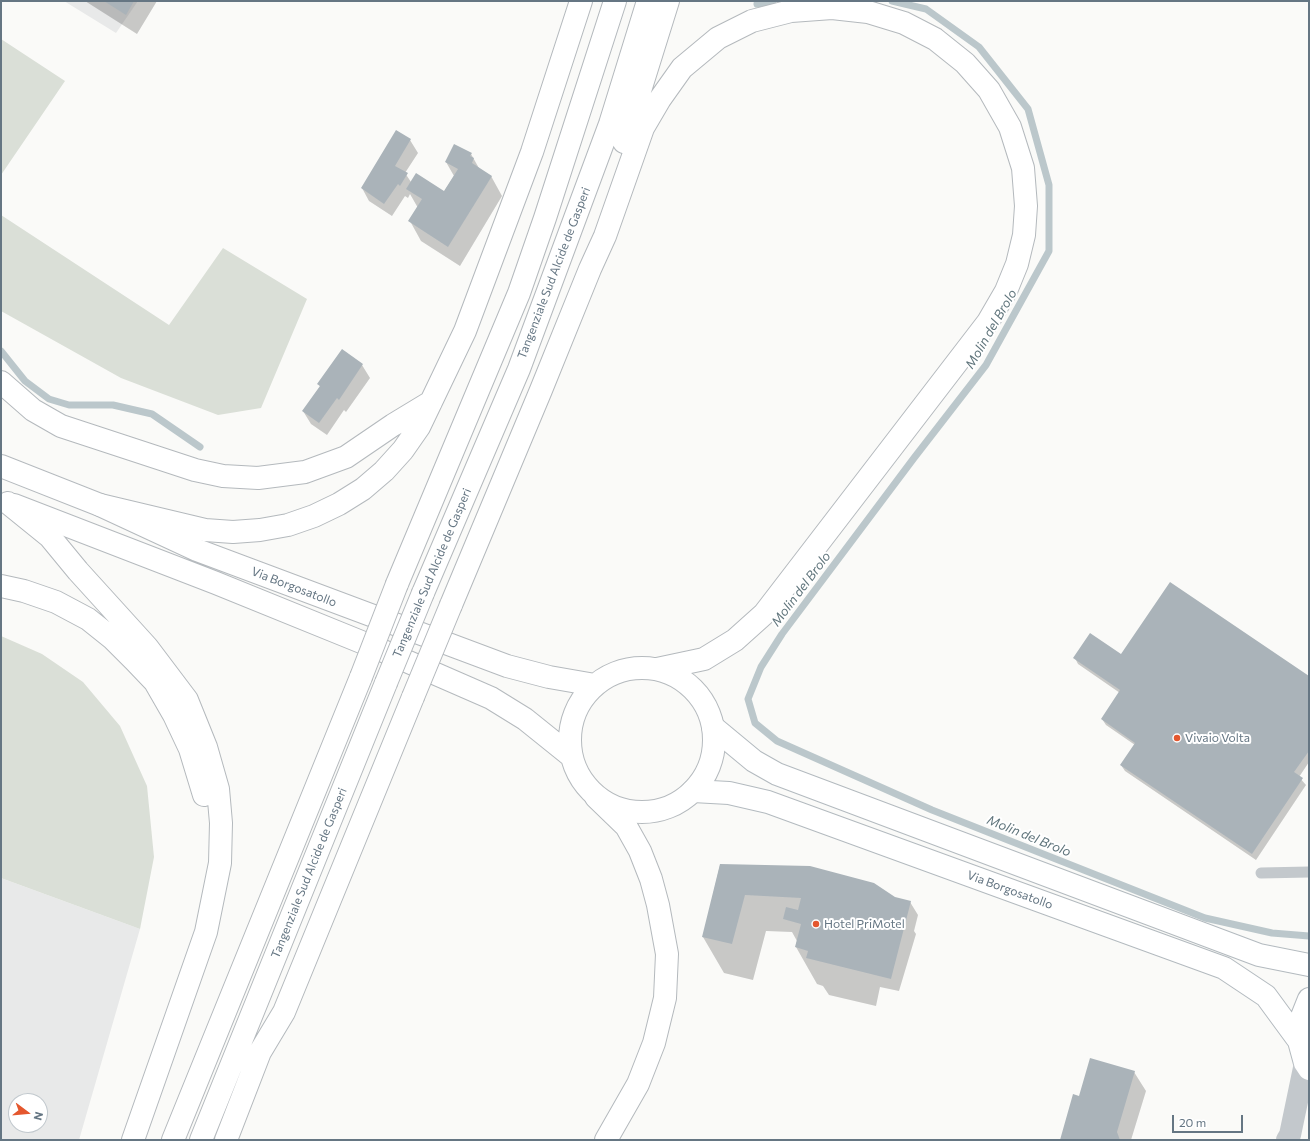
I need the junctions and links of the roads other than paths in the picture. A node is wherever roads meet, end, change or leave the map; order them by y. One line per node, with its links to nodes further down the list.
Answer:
1 (581, 1): 7 (main road)
2 (615, 1): 27 (main road, bridge)
3 (648, 1): 28 (main road, Tangenziale Sud Alcide de Gasperi, bridge)
4 (668, 1): 5 (main road)
5 (590, 269): 12 (main road); 23 (main road, bridge)
6 (1, 382): 7 (main road)
7 (432, 402): 10 (main road)
8 (1, 466): 10 (main road, Via Borgosatollo)
9 (5, 502): 15 (main road, Via Borgosatollo); 20 (main road)
10 (100, 505): 13 (main road, Via Borgosatollo)
11 (1, 586): 20 (main road)
12 (657, 669): 13 (main road, Via Borgosatollo); 14 (main road, Via Borgosatollo)
13 (595, 685): 15 (main road, Via Borgosatollo)
14 (713, 727): 16 (main road, Via Borgosatollo); 21 (main road)
15 (571, 756): 17 (main road, Via Borgosatollo)
16 (694, 791): 17 (main road, Via Borgosatollo); 24 (main road, Via Borgosatollo)
17 (596, 797): 31 (main road)
18 (1309, 872): 19 (lane)
19 (1262, 873)
20 (214, 886): 26 (main road)
21 (1309, 965)
22 (1309, 999): 24 (main road)
23 (284, 1012): 29 (main road); 30 (main road)
24 (1299, 1041): 25 (main road)
25 (1307, 1066): 32 (street)
26 (134, 1140)
27 (173, 1140)
28 (201, 1140)
29 (226, 1140)
30 (242, 1140)
31 (606, 1140)
32 (1287, 1140)

